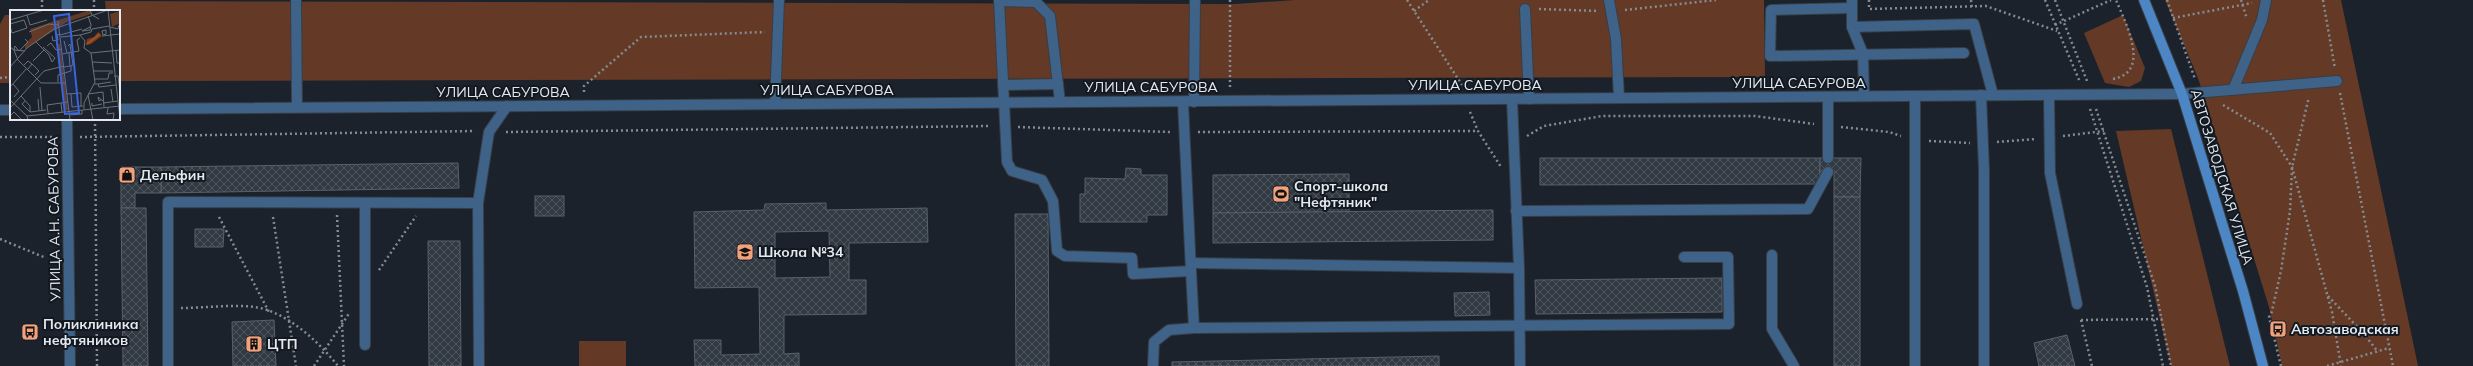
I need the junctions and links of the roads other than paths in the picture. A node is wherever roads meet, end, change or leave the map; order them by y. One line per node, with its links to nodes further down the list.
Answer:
1 (296, 0): 34 (street)
2 (779, 0): 31 (street)
3 (1195, 0): 30 (street)
4 (1609, 0): 24 (street)
5 (2144, 0): 17 (main road, АВТОЗАВОДСКАЯ УЛИЦА)
6 (999, 1): 14 (street); 15 (street)
7 (2261, 1): 16 (street)
8 (1852, 4): 10 (street); 12 (street)
9 (1525, 9): 26 (street)
10 (1852, 27): 12 (street); 19 (street)
11 (1964, 53): 12 (street)
12 (1863, 54): 22 (street)
13 (2337, 82): 16 (street, УЛИЦА САБУРОВА)
14 (1058, 84): 15 (street); 28 (street)
15 (1003, 85): 27 (street)
16 (2233, 90): 17 (street, УЛИЦА САБУРОВА)
17 (2182, 94): 20 (street, УЛИЦА САБУРОВА); 59 (main road, АВТОЗАВОДСКАЯ УЛИЦА)
18 (1981, 95): 19 (street, УЛИЦА САБУРОВА); 23 (street, УЛИЦА САБУРОВА); 58 (street)
19 (1993, 95): 20 (street, УЛИЦА САБУРОВА)
20 (2049, 95): 47 (street)
21 (1828, 96): 22 (street, УЛИЦА САБУРОВА); 24 (street, УЛИЦА САБУРОВА); 38 (street)
22 (1864, 96): 23 (street, УЛИЦА САБУРОВА)
23 (1915, 96): 57 (street)
24 (1619, 98): 26 (street, УЛИЦА САБУРОВА)
25 (1512, 99): 26 (street, УЛИЦА САБУРОВА); 30 (street, УЛИЦА САБУРОВА); 42 (street)
26 (1529, 99)
27 (1004, 102): 28 (street, УЛИЦА САБУРОВА); 31 (street, УЛИЦА САБУРОВА); 45 (street)
28 (1060, 102): 29 (street, УЛИЦА САБУРОВА)
29 (1183, 102): 30 (street, УЛИЦА САБУРОВА); 45 (street)
30 (1194, 102)
31 (775, 104): 33 (street, УЛИЦА САБУРОВА)
32 (0, 106): 36 (street)
33 (507, 106): 34 (street, УЛИЦА САБУРОВА); 41 (street)
34 (297, 107): 35 (street, УЛИЦА САБУРОВА)
35 (120, 109)
36 (0, 110)
37 (67, 120): 51 (street, УЛИЦА А.Н. САБУРОВА)
38 (1828, 158)
39 (1828, 172): 42 (street)
40 (366, 202): 41 (street); 50 (street); 52 (street)
41 (478, 203): 53 (street)
42 (1516, 211): 46 (street)
43 (1772, 255): 56 (street)
44 (1684, 257): 48 (street)
45 (1191, 267): 46 (street); 49 (street)
46 (1519, 268): 48 (street)
47 (2076, 304)
48 (1520, 327): 49 (street); 55 (street)
49 (1194, 328): 54 (street)
50 (365, 345)
51 (70, 366)
52 (168, 366)
53 (479, 366)
54 (1153, 366)
55 (1520, 366)
56 (1794, 366)
57 (1915, 366)
58 (1984, 366)
59 (2263, 366)

